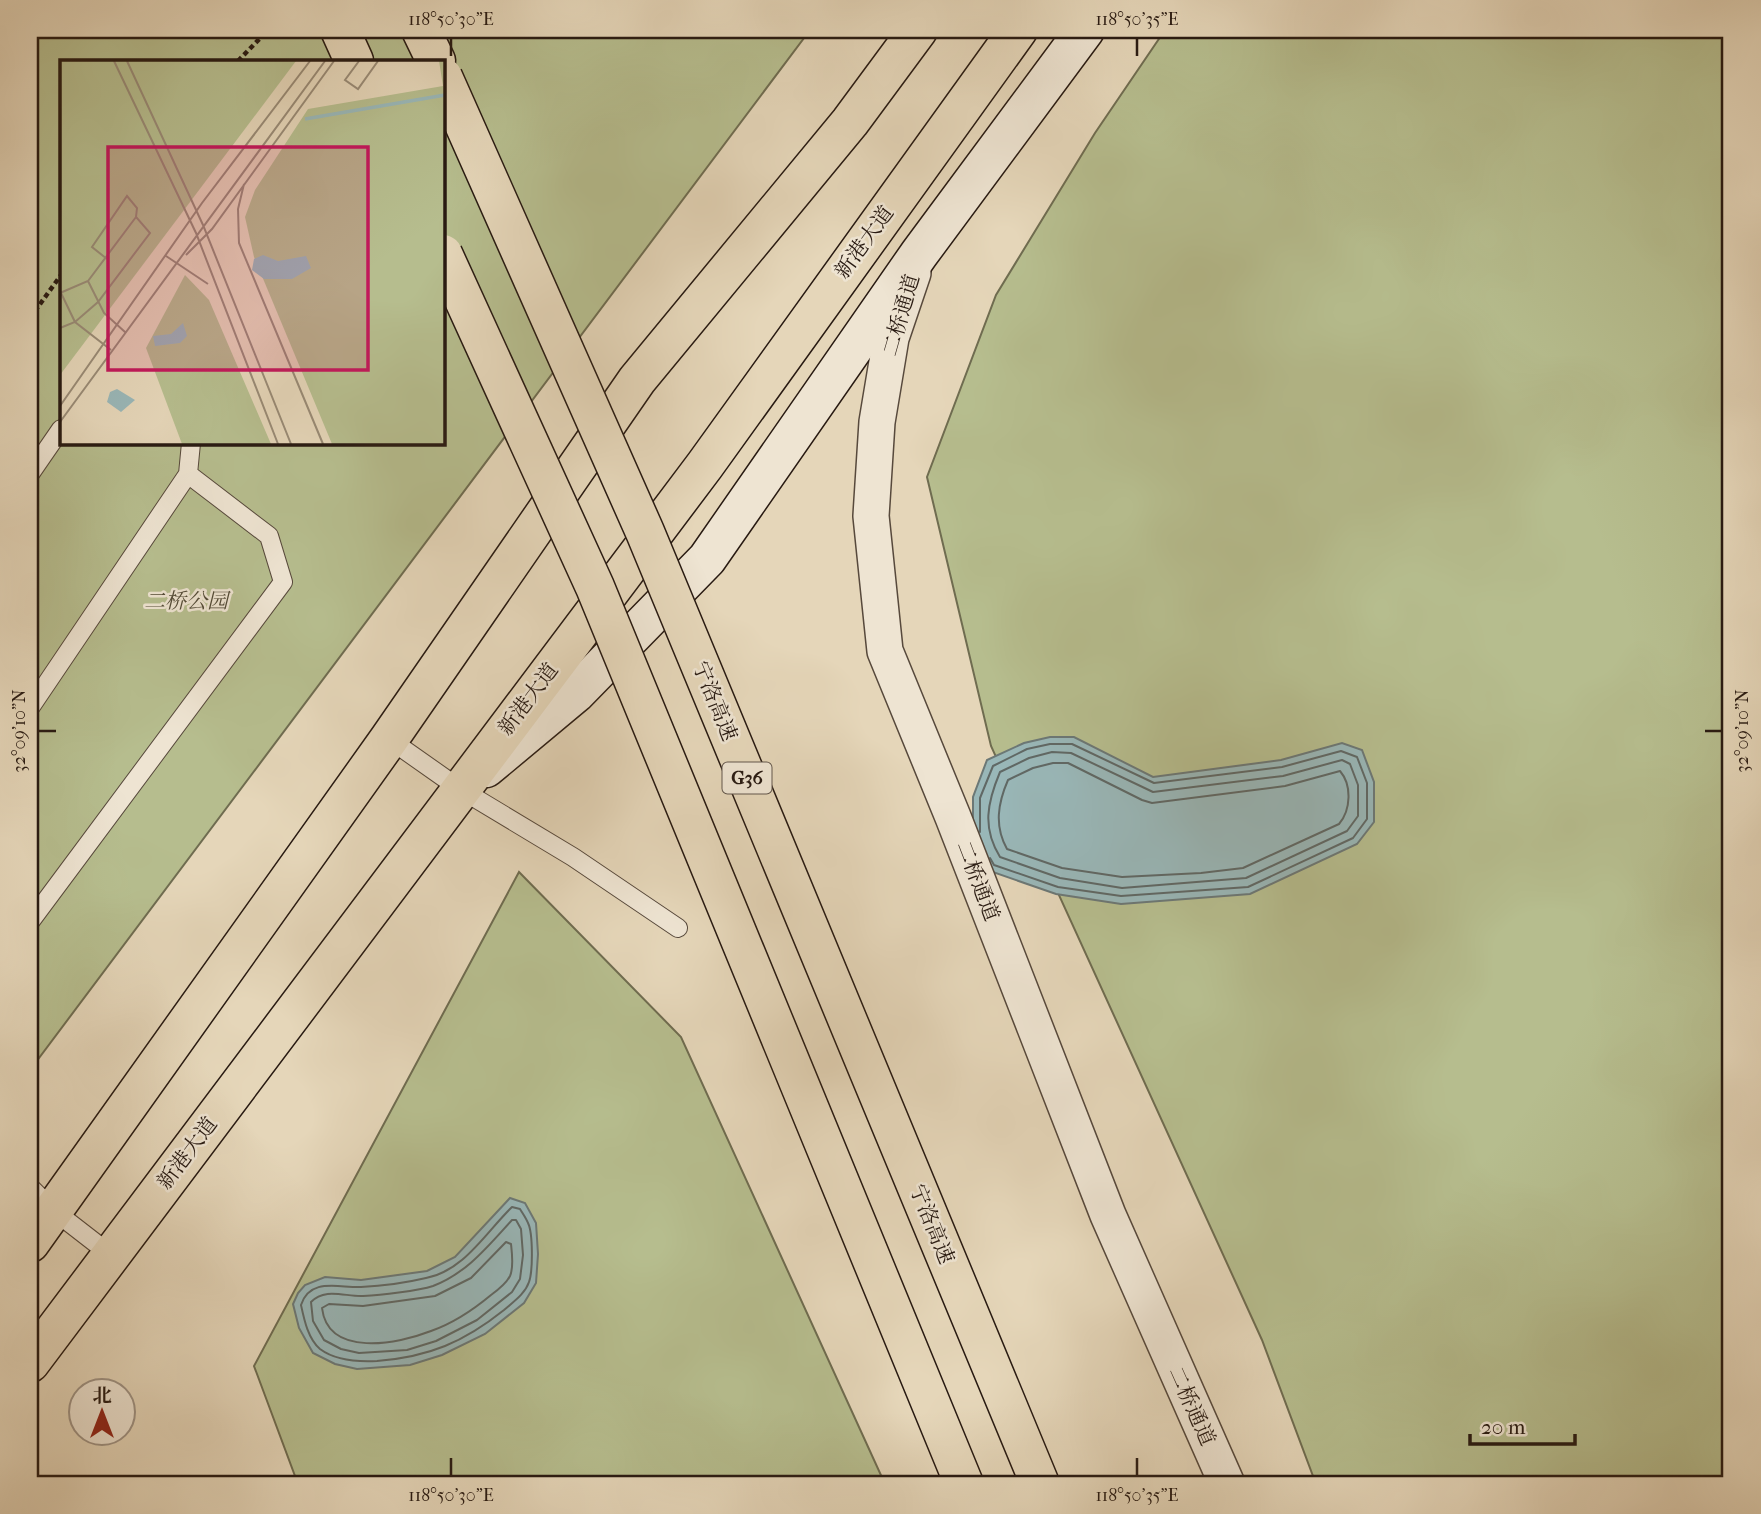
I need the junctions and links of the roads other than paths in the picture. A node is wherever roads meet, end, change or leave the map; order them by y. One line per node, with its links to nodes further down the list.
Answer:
1 (340, 30): 6 (main road)
2 (422, 30): 7 (main road)
3 (918, 30): 16 (main road)
4 (1018, 30): 17 (main road, 新港大道)
5 (1085, 30): 9 (street)
6 (354, 60)
7 (436, 60)
8 (444, 80): 25 (main road, 宁洛高速 / G36, bridge)
9 (919, 254): 17 (street); 26 (street, 二桥通道)
10 (444, 256): 24 (main road, bridge)
11 (60, 430): 13 (lane)
12 (191, 444): 14 (lane)
13 (30, 474)
14 (188, 474): 15 (lane); 18 (lane)
15 (30, 708)
16 (389, 739): 17 (lane); 20 (main road)
17 (460, 789): 19 (lane); 22 (main road, 新港大道)
18 (30, 922)
19 (678, 929)
20 (42, 1198): 21 (main road); 22 (lane)
21 (30, 1243)
22 (111, 1255): 23 (main road, 新港大道)
23 (30, 1363)
24 (964, 1484)
25 (1040, 1484)
26 (1227, 1484)

